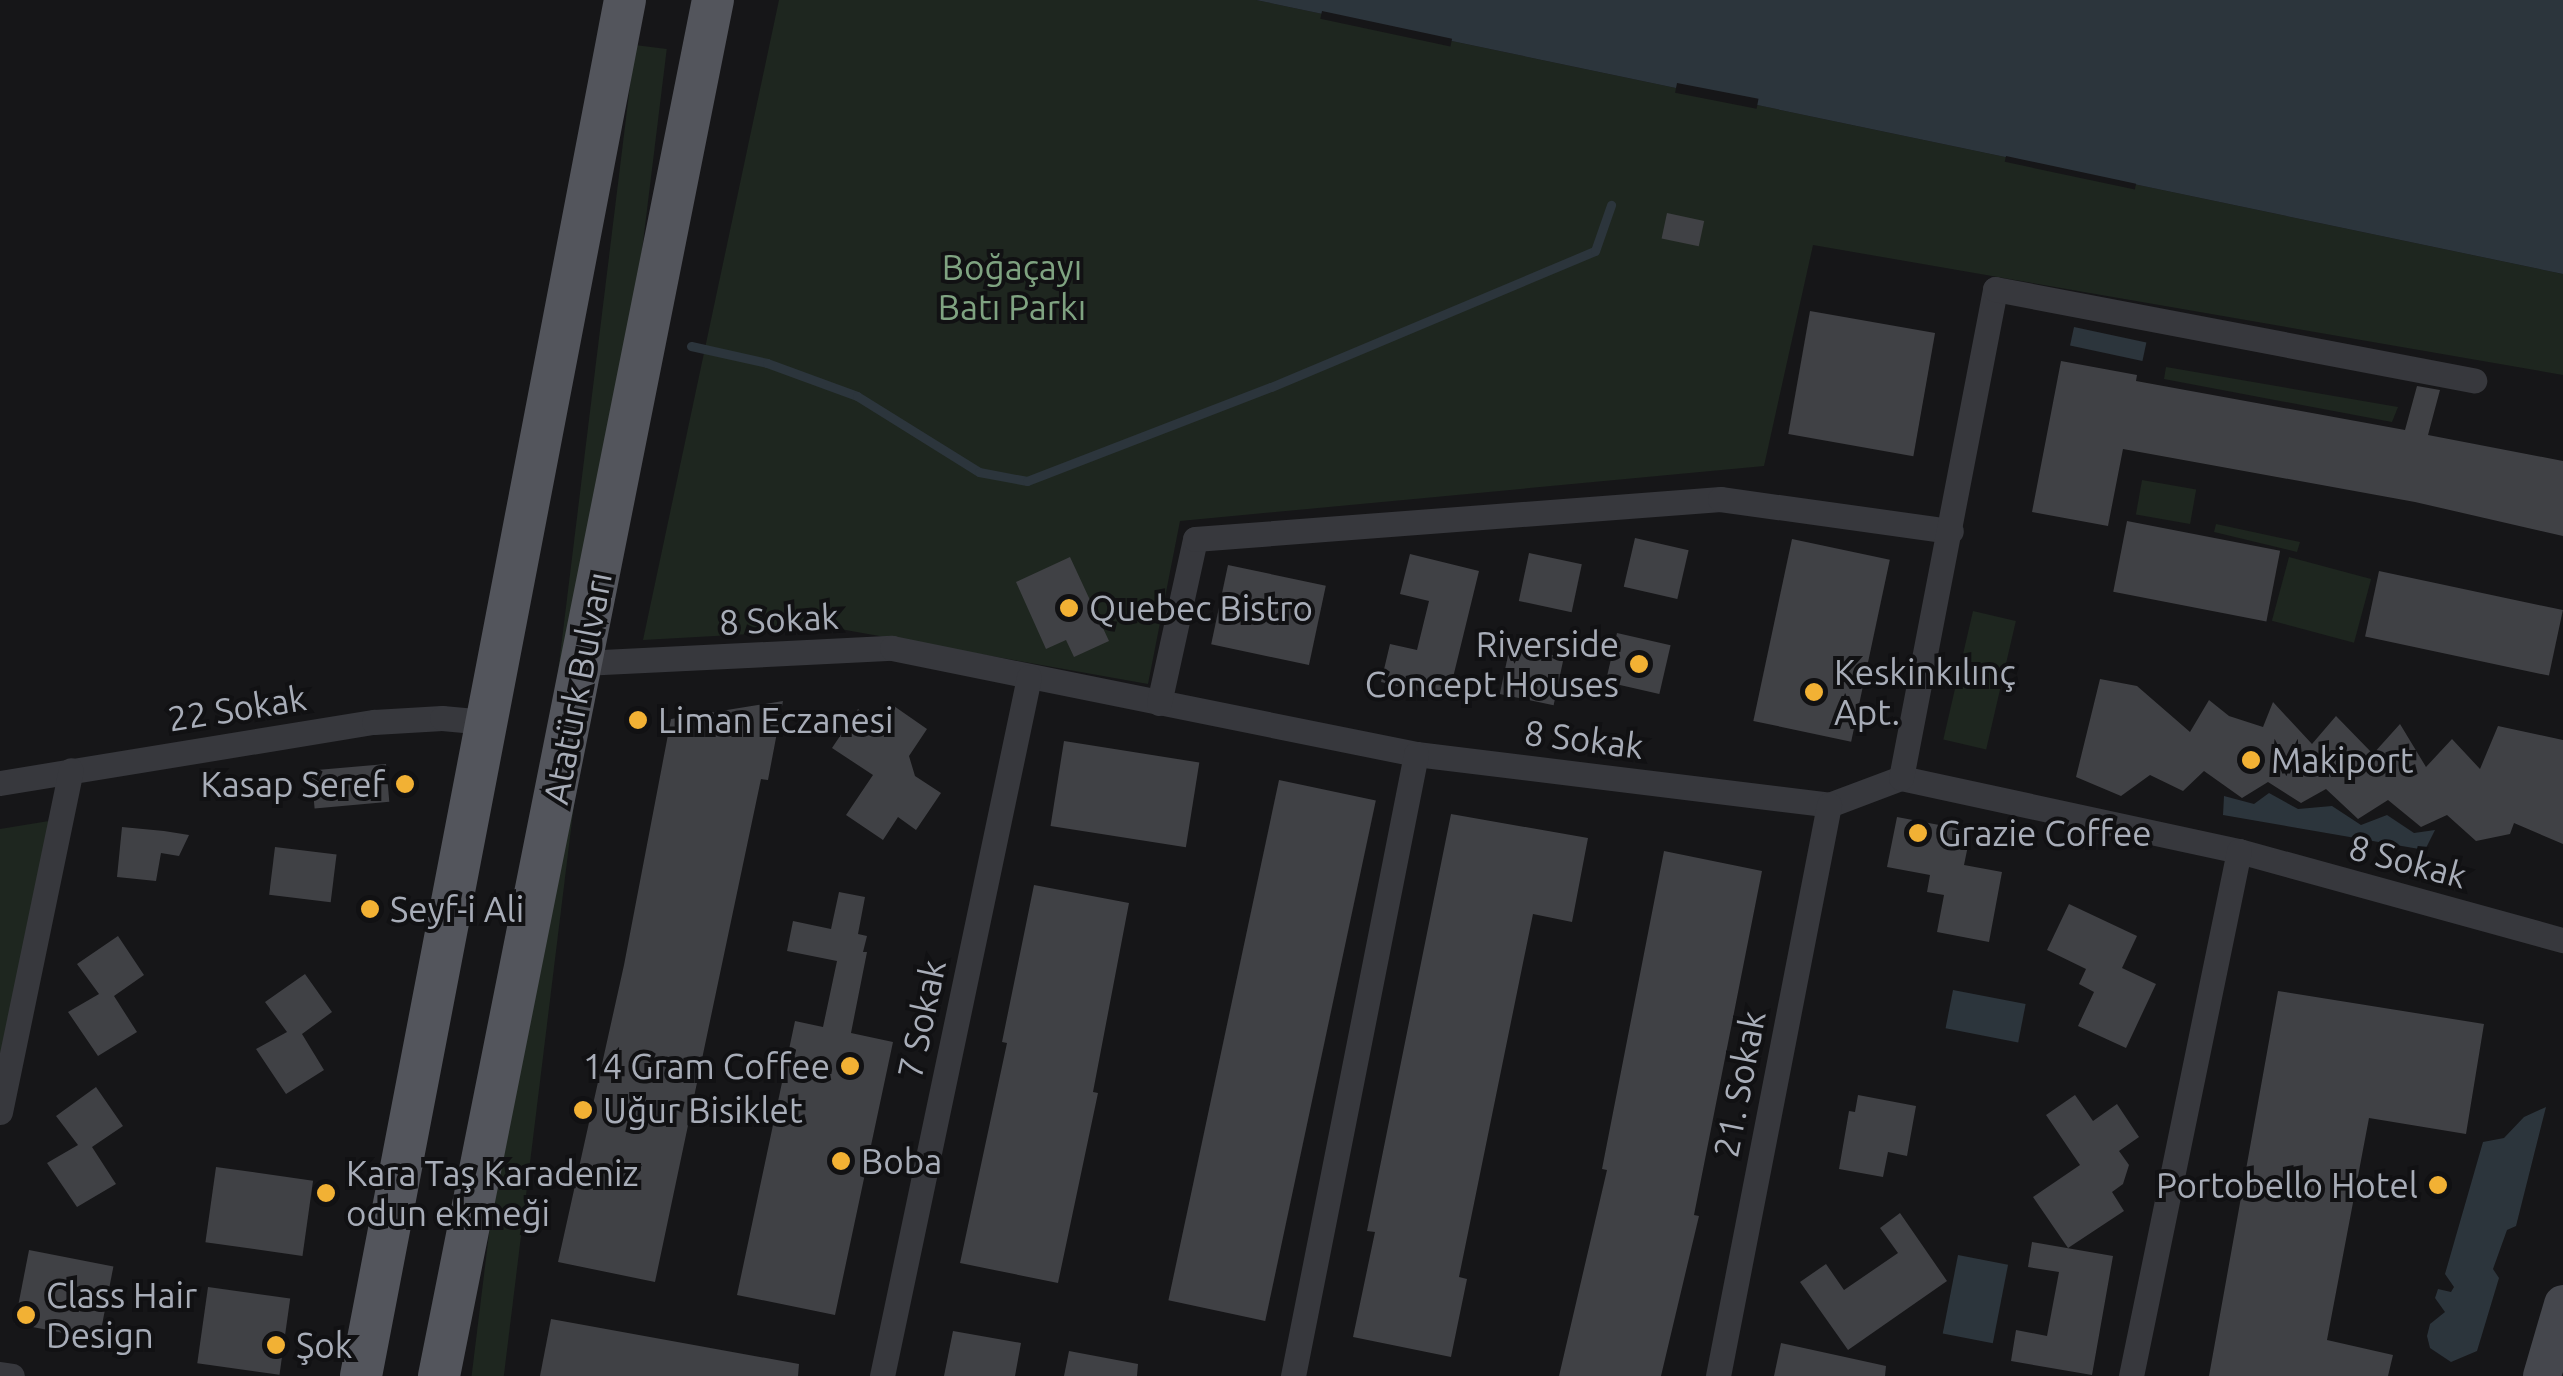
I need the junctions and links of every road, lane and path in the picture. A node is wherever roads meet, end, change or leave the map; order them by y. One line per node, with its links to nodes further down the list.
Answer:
1 (625, 0): 8 (main road)
2 (712, 0): 5 (main road, Atatürk Bulvarı)
3 (2474, 380): 4 (street)
4 (1950, 531): 7 (street); 11 (street)
5 (582, 663): 6 (street, 8 Sokak); 21 (main road, Atatürk Bulvarı)
6 (1029, 677): 7 (street, 8 Sokak); 22 (street, 7 Sokak)
7 (1159, 703): 9 (street, 8 Sokak)
8 (486, 722): 10 (street, 22 Sokak); 20 (main road)
9 (1416, 754): 13 (street, 8 Sokak); 23 (street)
10 (71, 770): 12 (street, 22 Sokak); 16 (street)
11 (1902, 778): 13 (street, 8 Sokak); 14 (street, 8 Sokak)
12 (0, 783)
13 (1828, 804): 24 (street, 21. Sokak)
14 (2240, 851): 15 (street, 8 Sokak); 25 (street)
15 (2563, 940)
16 (0, 1112)
17 (2563, 1304): 26 (main road)
18 (0, 1374): 19 (street)
19 (12, 1376)
20 (361, 1376)
21 (439, 1376)
22 (882, 1376)
23 (1293, 1376)
24 (1718, 1376)
25 (2131, 1376)
26 (2542, 1376)

